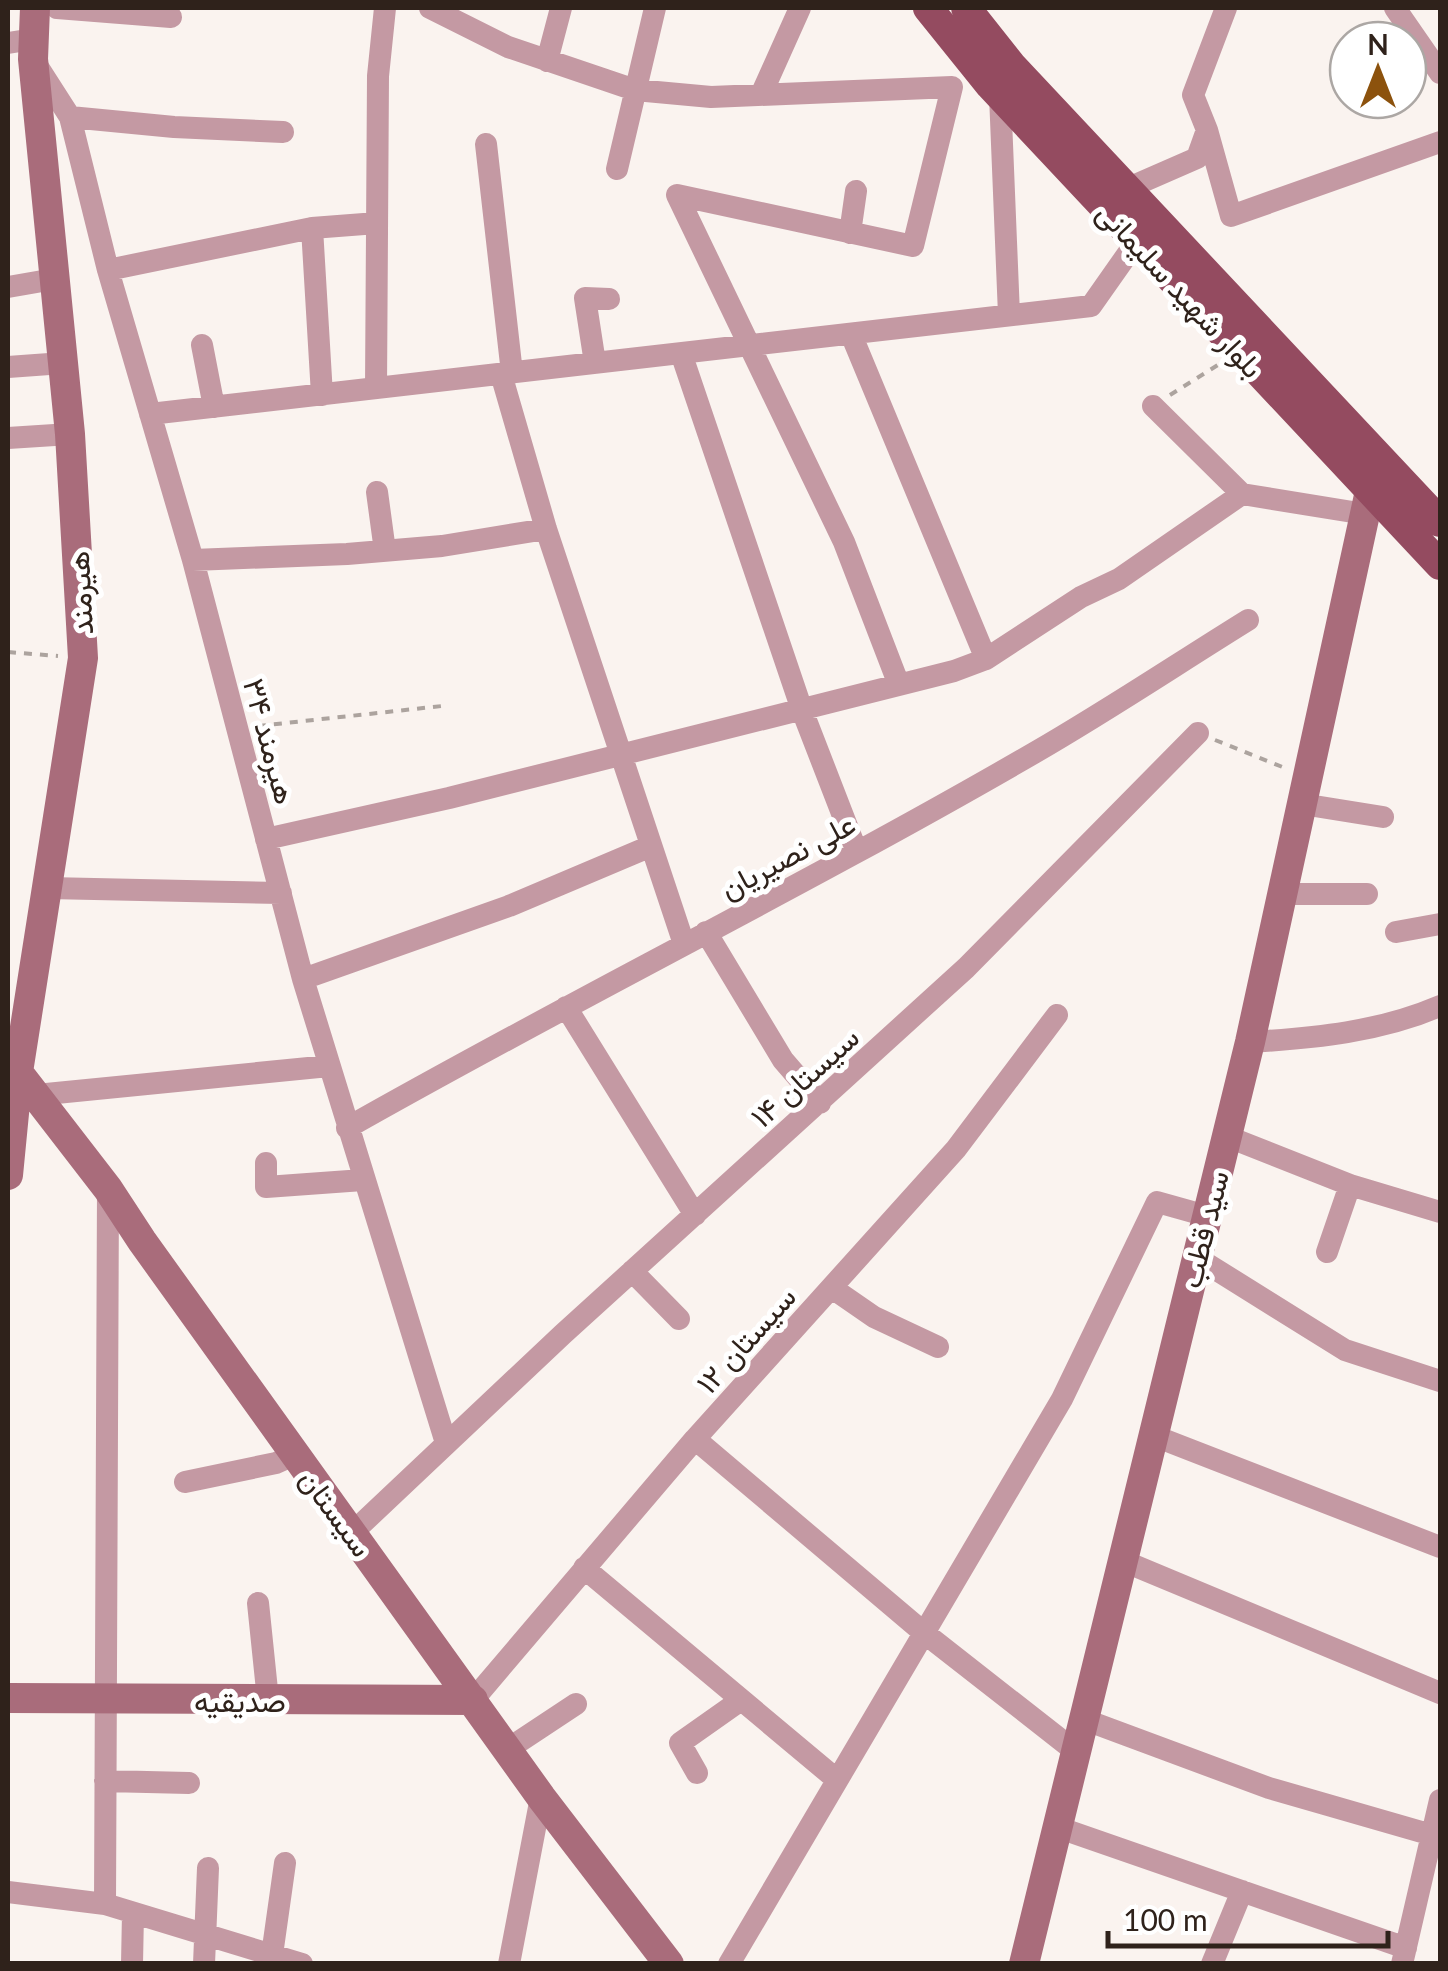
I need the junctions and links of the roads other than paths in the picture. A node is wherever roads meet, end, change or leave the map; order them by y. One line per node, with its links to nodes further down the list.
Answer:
1 (34, 8): 13 (street, هیرمند)
2 (58, 8): 12 (street)
3 (386, 8): 27 (street)
4 (430, 8): 14 (street)
5 (561, 8): 14 (street)
6 (655, 8): 16 (street)
7 (800, 8): 17 (street)
8 (928, 8): 18 (main road, بلوار شهید سلیمانی)
9 (966, 8): 25 (main road, بلوار شهید سلیمانی)
10 (1226, 8): 20 (street)
11 (1396, 8): 15 (street)
12 (171, 17)
13 (24, 47): 19 (street, هیرمند ۳۴); 32 (street, هیرمند)
14 (547, 61): 16 (street)
15 (1437, 61)
16 (636, 90): 17 (street); 24 (street)
17 (761, 95): 29 (street)
18 (1000, 96): 30 (main road, بلوار شهید سلیمانی); 35 (street)
19 (70, 117): 21 (street); 31 (street, هیرمند ۳۴)
20 (1206, 130): 22 (street); 25 (street)
21 (283, 132)
22 (1440, 142)
23 (486, 144): 43 (street)
24 (617, 170)
25 (1126, 189): 54 (main road, بلوار شهید سلیمانی)
26 (856, 191): 29 (street)
27 (377, 223): 28 (street); 44 (street)
28 (312, 228): 31 (street); 45 (street)
29 (850, 232): 38 (street)
30 (1136, 242): 35 (street); 53 (main road, بلوار شهید سلیمانی)
31 (108, 270): 48 (street, هیرمند ۳۴)
32 (54, 279): 33 (street); 40 (street, هیرمند)
33 (8, 287)
34 (609, 300): 41 (street)
35 (1010, 315): 36 (street)
36 (850, 334): 38 (street); 60 (street)
37 (202, 345): 47 (street)
38 (750, 346): 39 (street); 61 (street)
39 (681, 353): 41 (street); 62 (street)
40 (63, 363): 42 (street); 49 (street, هیرمند)
41 (595, 363): 43 (street)
42 (8, 367)
43 (506, 373): 44 (street); 55 (street)
44 (376, 388): 45 (street)
45 (322, 394): 47 (street)
46 (1153, 406): 52 (street)
47 (214, 407): 48 (street)
48 (150, 414): 57 (street, هیرمند ۳۴)
49 (70, 434): 50 (street); 70 (street, هیرمند)
50 (8, 438)
51 (377, 492): 56 (street)
52 (1242, 494): 53 (street); 60 (street)
53 (1368, 502): 58 (main road, بلوار شهید سلیمانی); 65 (street, سید قطب)
54 (1440, 522)
55 (546, 529): 56 (street); 64 (street)
56 (385, 551): 57 (street)
57 (193, 560): 67 (street, هیرمند ۳۴)
58 (1440, 564)
59 (1248, 620): 69 (street, علی نصیریان)
60 (986, 659): 61 (street)
61 (899, 685): 62 (street)
62 (802, 710): 64 (street); 69 (street)
63 (1198, 733): 85 (street, سیستان ۱۴)
64 (620, 754): 67 (street); 68 (street)
65 (1305, 791): 66 (street); 72 (street, سید قطب)
66 (1383, 818)
67 (266, 838): 71 (street, هیرمند ۳۴)
68 (651, 846): 77 (street); 78 (street)
69 (857, 852): 75 (street, علی نصیریان)
70 (48, 888): 71 (street); 84 (street, هیرمند)
71 (280, 893): 78 (street, هیرمند ۳۴)
72 (1282, 894): 73 (street); 82 (street, سید قطب)
73 (1367, 894)
74 (1440, 924): 76 (street)
75 (706, 932): 77 (street, علی نصیریان); 85 (street)
76 (1396, 932)
77 (684, 944): 79 (street, علی نصیریان)
78 (303, 978): 83 (street, هیرمند ۳۴)
79 (566, 1006): 86 (street, علی نصیریان); 94 (street)
80 (1440, 1006): 82 (street)
81 (1057, 1015): 99 (street, سیستان ۱۲)
82 (1250, 1042): 87 (street, سید قطب)
83 (329, 1066): 84 (street); 86 (street, هیرمند ۳۴)
84 (17, 1074): 89 (street, هیرمند); 92 (street, سیستان)
85 (820, 1103): 94 (street, سیستان ۱۴)
86 (347, 1128): 90 (street, هیرمند ۳۴)
87 (1226, 1136): 91 (street); 95 (street, سید قطب)
88 (266, 1162): 90 (street)
89 (8, 1175)
90 (363, 1180): 105 (street, هیرمند ۳۴)
91 (1350, 1185): 93 (street); 96 (street)
92 (108, 1189): 106 (street, سیستان); 116 (street)
93 (1440, 1212)
94 (695, 1214): 98 (street, سیستان ۱۴)
95 (1206, 1216): 97 (street, سید قطب); 113 (street)
96 (1327, 1252)
97 (1196, 1257): 102 (street); 103 (street, سید قطب)
98 (632, 1272): 100 (street); 105 (street, سیستان ۱۴)
99 (832, 1288): 101 (street); 104 (street, سیستان ۱۲)
100 (679, 1319)
101 (938, 1347)
102 (1440, 1381)
103 (1152, 1435): 109 (street); 110 (street, سید قطب)
104 (695, 1439): 111 (street, سیستان ۱۲); 113 (street)
105 (446, 1443): 108 (street, سیستان ۱۴)
106 (296, 1454): 107 (street); 108 (street, سیستان)
107 (184, 1482)
108 (352, 1532): 118 (street, سیستان)
109 (1440, 1547)
110 (1121, 1560): 114 (street); 121 (street, سید قطب)
111 (584, 1568): 118 (street, سیستان ۱۲); 119 (street)
112 (258, 1602): 117 (street)
113 (924, 1632): 123 (street); 125 (street)
114 (1440, 1693)
115 (8, 1698): 116 (street, صدیقیه)
116 (105, 1700): 117 (street, صدیقیه); 126 (street)
117 (268, 1700): 118 (street, صدیقیه)
118 (473, 1700): 122 (street, سیستان)
119 (741, 1700): 124 (street); 125 (street)
120 (576, 1704): 122 (street)
121 (1082, 1720): 123 (street, سید قطب); 131 (street)
122 (508, 1749): 128 (street, سیستان)
123 (1075, 1750): 130 (street, سید قطب)
124 (697, 1773)
125 (836, 1780): 146 (street)
126 (106, 1781): 127 (street); 136 (street)
127 (189, 1783)
128 (541, 1797): 144 (street); 145 (street, سیستان)
129 (1440, 1800): 131 (street)
130 (1057, 1827): 134 (street); 147 (street, سید قطب)
131 (1432, 1835): 140 (street)
132 (285, 1863): 139 (street)
133 (208, 1868): 138 (street)
134 (1242, 1891): 140 (street); 148 (street)
135 (8, 1892): 136 (street)
136 (106, 1904): 137 (street)
137 (134, 1913): 138 (street); 141 (street)
138 (203, 1934): 139 (street); 142 (street)
139 (272, 1954): 143 (street)
140 (1404, 1956)
141 (132, 1964)
142 (204, 1964)
143 (302, 1964)
144 (509, 1964)
145 (669, 1964)
146 (730, 1964)
147 (1024, 1964)
148 (1212, 1964)

